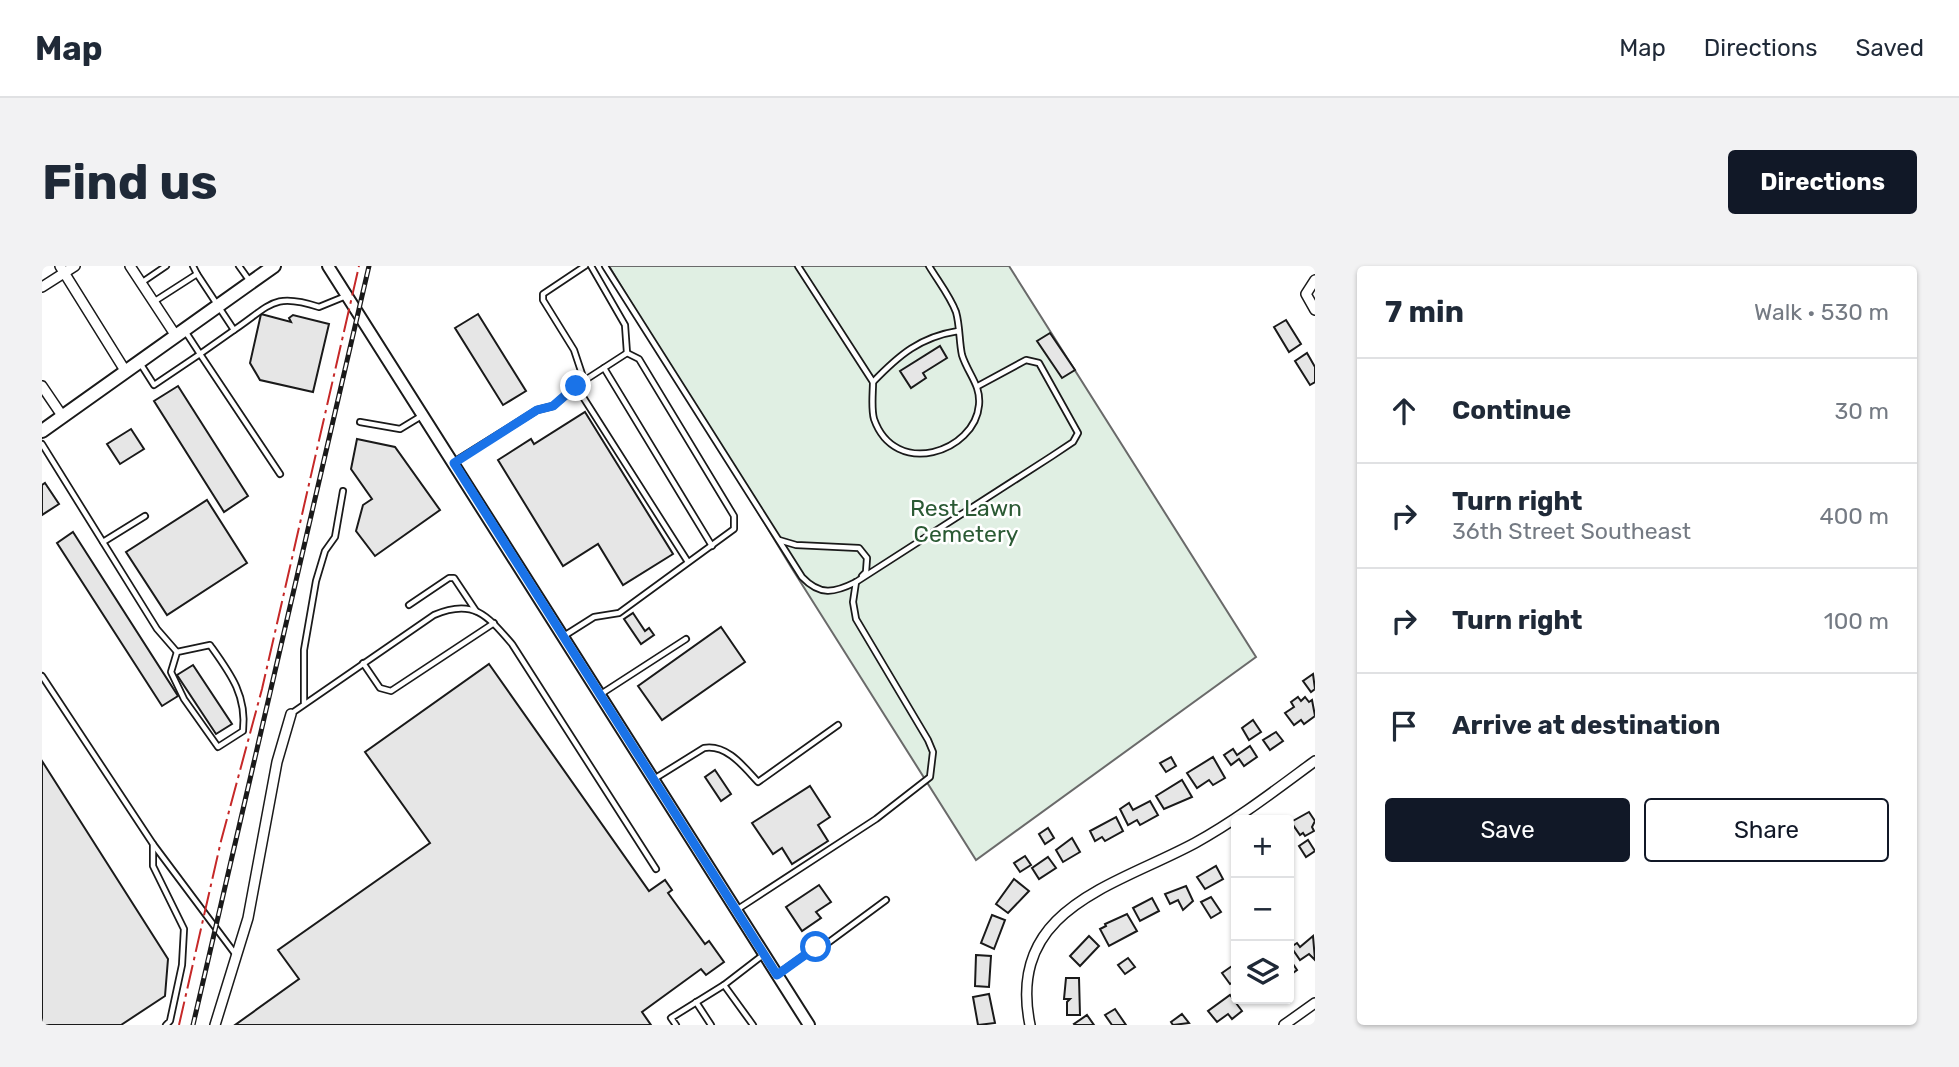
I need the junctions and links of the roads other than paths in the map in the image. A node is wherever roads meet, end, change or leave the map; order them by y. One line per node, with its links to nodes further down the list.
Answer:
1 (75, 266): 13 (street)
2 (130, 266): 16 (street)
3 (166, 266): 16 (lane)
4 (192, 266): 14 (lane)
5 (239, 266): 17 (lane)
6 (274, 266): 17 (main road)
7 (328, 266): 19 (street)
8 (585, 266): 31 (lane)
9 (592, 266): 26 (lane)
10 (605, 266): 45 (lane)
11 (799, 266): 32 (lane)
12 (929, 266): 24 (lane)
13 (62, 269): 18 (street); 30 (street)
14 (197, 274): 20 (lane); 21 (lane)
15 (1315, 280): 22 (street)
16 (141, 283): 20 (street)
17 (251, 283): 21 (main road)
18 (42, 287)
19 (346, 295): 23 (lane); 36 (street)
20 (153, 302): 25 (street)
21 (219, 307): 23 (lane); 25 (main road)
22 (1315, 310)
23 (234, 330): 27 (lane)
24 (958, 331): 32 (lane); 35 (lane)
25 (180, 333): 27 (lane); 28 (main road)
26 (627, 353): 29 (lane); 47 (lane)
27 (200, 354): 28 (lane); 42 (lane)
28 (139, 362): 30 (main road)
29 (604, 368): 31 (lane); 47 (lane)
30 (126, 372): 37 (main road)
31 (584, 380): 34 (lane)
32 (873, 382): 35 (lane)
33 (42, 386): 37 (street)
34 (576, 386): 41 (lane); 48 (lane)
35 (978, 386): 49 (lane)
36 (423, 415): 38 (lane); 41 (street)
37 (63, 416): 39 (main road)
38 (360, 422)
39 (42, 431)
40 (42, 443): 46 (lane)
41 (454, 463): 53 (street)
42 (280, 474)
43 (343, 491): 59 (lane)
44 (145, 516): 46 (lane)
45 (778, 540): 49 (lane); 49 (lane)
46 (103, 542): 55 (lane)
47 (712, 546): 48 (lane)
48 (688, 562): 53 (lane)
49 (856, 582): 67 (lane)
50 (409, 605): 51 (lane)
51 (477, 611): 52 (lane); 56 (lane)
52 (494, 623): 56 (lane); 65 (lane)
53 (564, 636): 58 (street)
54 (686, 639): 58 (lane)
55 (177, 652): 55 (lane)
56 (363, 663): 59 (lane)
57 (42, 676): 64 (lane)
58 (600, 694): 63 (street)
59 (304, 704): 60 (lane)
60 (291, 714): 69 (street)
61 (838, 725): 63 (lane)
62 (1315, 761): 80 (street)
63 (654, 779): 67 (street)
64 (153, 844): 69 (lane); 74 (lane)
65 (656, 869)
66 (886, 900): 70 (lane)
67 (736, 910): 68 (street)
68 (764, 954): 70 (street); 71 (lane)
69 (236, 956): 75 (street)
70 (777, 975): 79 (street)
71 (724, 985): 72 (lane); 78 (lane)
72 (696, 1002): 76 (lane); 77 (lane)
73 (1315, 1003): 81 (street)
74 (166, 1025)
75 (215, 1025)
76 (676, 1025)
77 (711, 1025)
78 (753, 1025)
79 (809, 1025)
80 (1030, 1025)
81 (1284, 1025)

